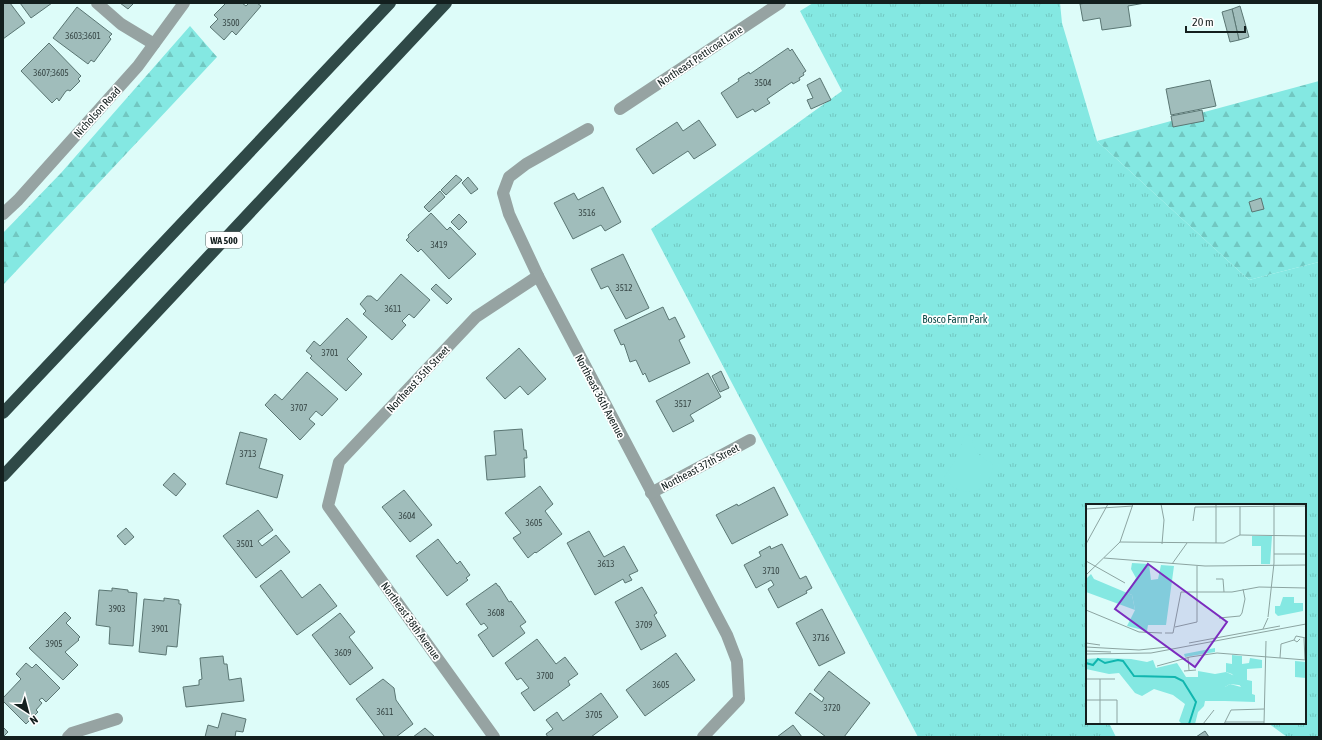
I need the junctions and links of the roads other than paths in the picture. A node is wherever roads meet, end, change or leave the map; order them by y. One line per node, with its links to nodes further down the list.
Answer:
1 (97, 3): 6 (street)
2 (184, 3): 6 (street, Nicholson Road)
3 (390, 3): 11 (highway)
4 (446, 3): 13 (highway, WA 500)
5 (780, 3): 7 (street, Northeast Petticoat Lane)
6 (154, 44): 9 (street, Nicholson Road)
7 (620, 110)
8 (588, 129): 10 (street, Northeast 36th Avenue)
9 (3, 214)
10 (538, 276): 14 (street, Northeast 36th Avenue); 15 (street, Northeast 35th Street)
11 (3, 413)
12 (750, 440): 14 (street, Northeast 37th Street)
13 (3, 476)
14 (650, 493): 19 (street, Northeast 36th Avenue)
15 (328, 506): 18 (street, Northeast 38th Avenue)
16 (117, 719): 17 (street)
17 (68, 737)
18 (494, 737)
19 (703, 737)

